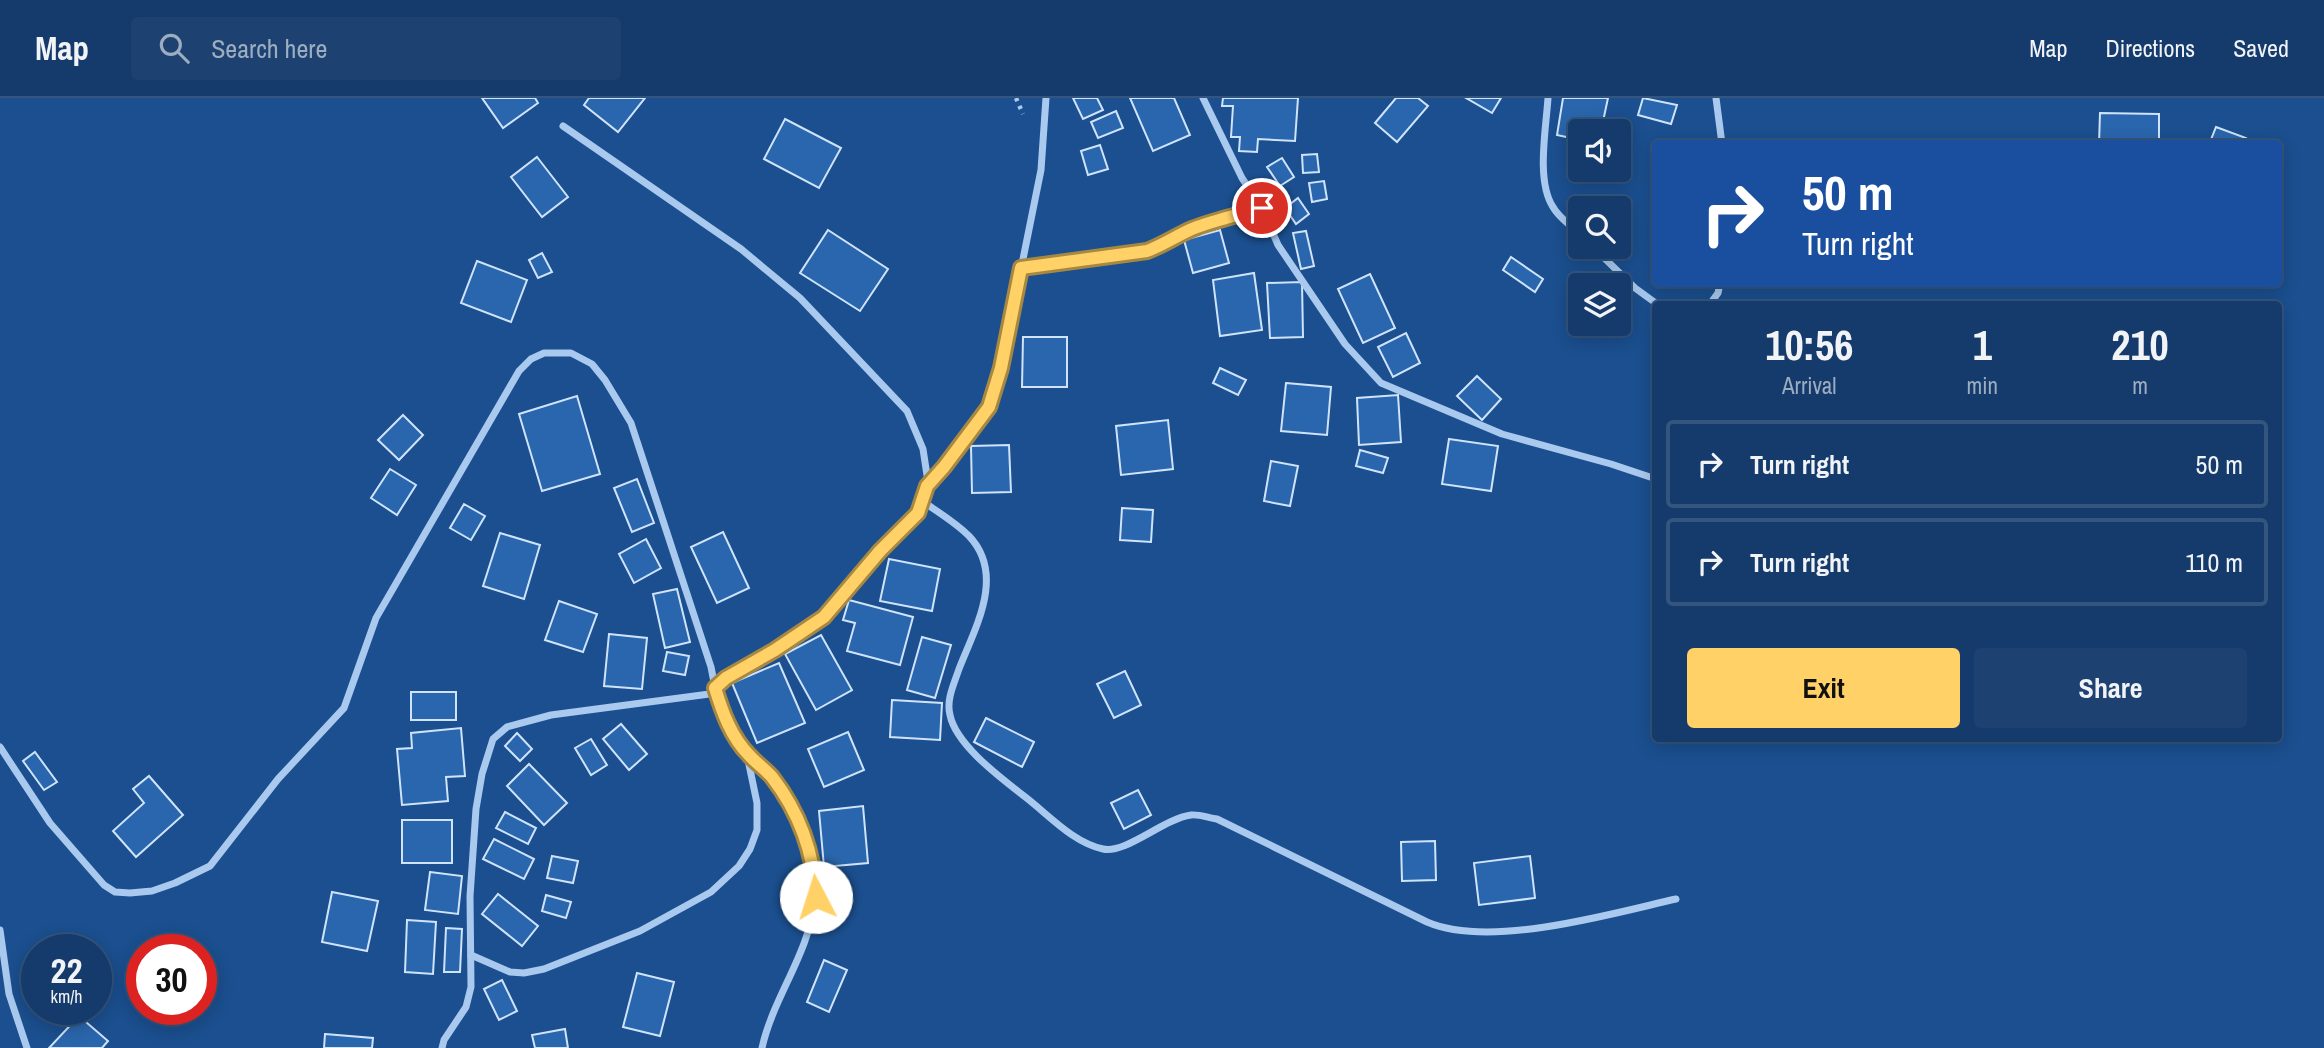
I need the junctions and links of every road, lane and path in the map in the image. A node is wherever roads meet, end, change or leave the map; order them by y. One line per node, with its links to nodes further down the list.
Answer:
1 (1046, 98): 10 (street)
2 (1203, 98): 7 (street)
3 (1548, 98): 8 (street)
4 (1716, 98): 6 (street)
5 (563, 126): 13 (street)
6 (1721, 140)
7 (1262, 208): 10 (street); 12 (street)
8 (1568, 223)
9 (1605, 259): 11 (street)
10 (1021, 268): 13 (street)
11 (1653, 301)
12 (1652, 479)
13 (927, 486): 14 (street)
14 (922, 501): 15 (street); 18 (street)
15 (716, 690): 16 (street); 17 (street); 20 (street)
16 (0, 747)
17 (746, 753): 20 (street); 23 (street)
18 (1676, 899)
19 (0, 930): 21 (street)
20 (471, 955): 22 (street)
21 (27, 1048)
22 (442, 1048)
23 (762, 1048)

